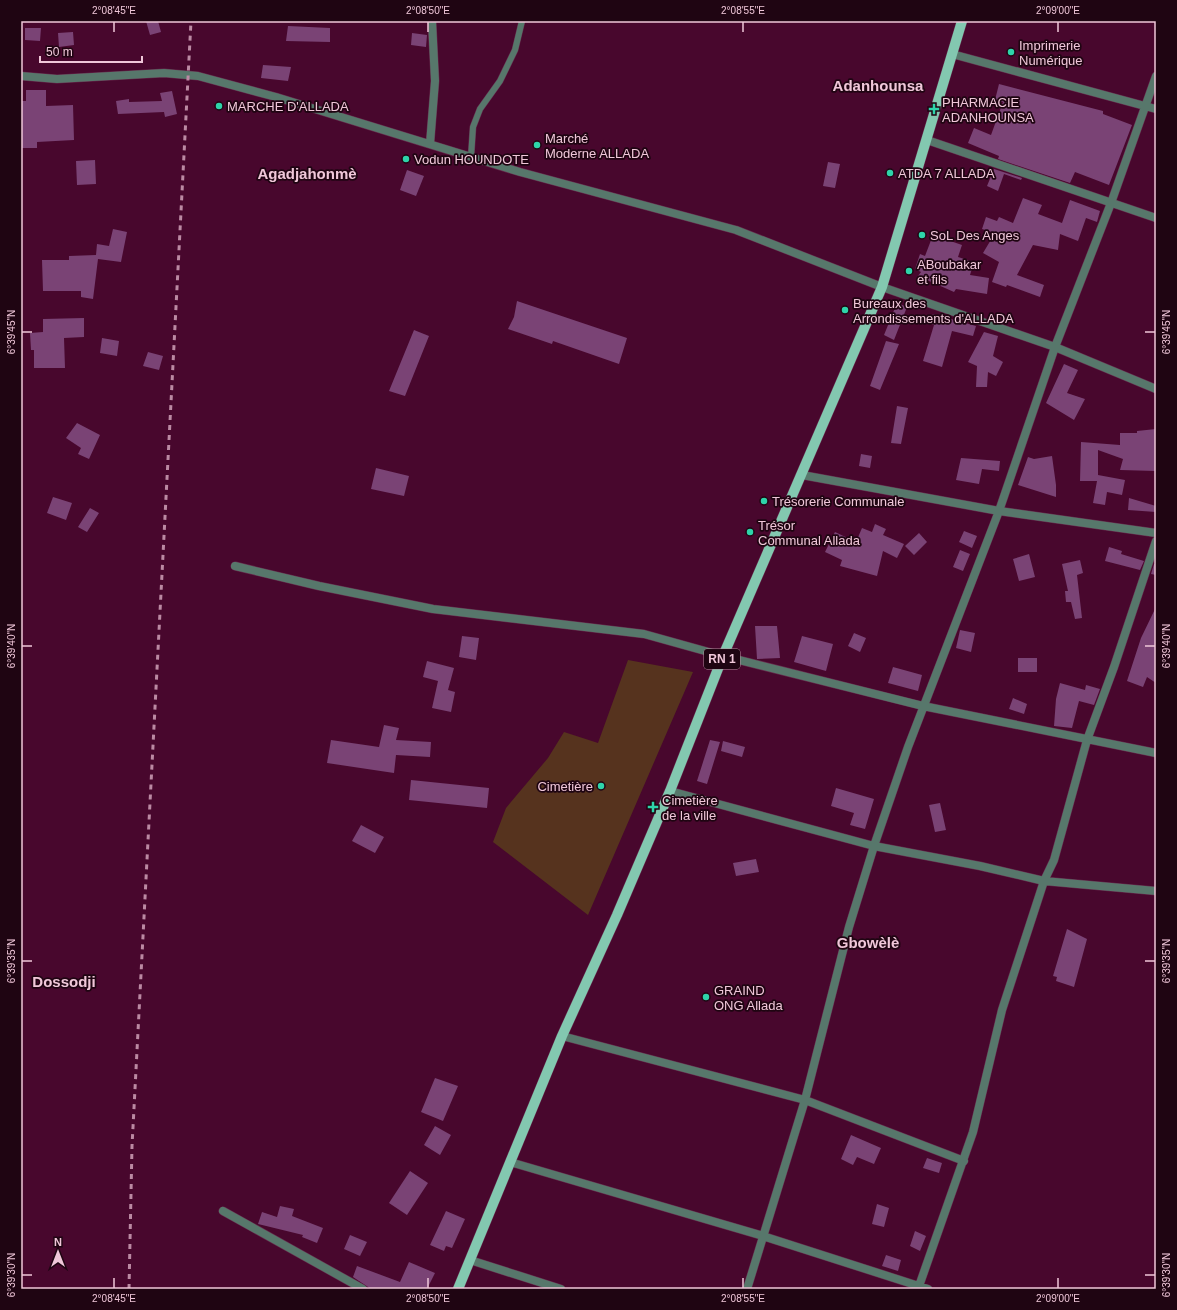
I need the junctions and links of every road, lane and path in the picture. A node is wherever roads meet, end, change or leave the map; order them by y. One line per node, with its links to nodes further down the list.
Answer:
1 (432, 21): 10 (street)
2 (522, 21): 11 (lane)
3 (962, 21): 4 (main road, RN 1)
4 (952, 54): 7 (street); 9 (main road, RN 1)
5 (21, 76): 10 (street)
6 (1156, 76): 7 (street)
7 (1145, 106): 8 (street); 12 (street)
8 (1156, 109)
9 (927, 140): 12 (street); 14 (main road, RN 1)
10 (430, 144): 11 (street)
11 (472, 157): 14 (street)
12 (1111, 203): 13 (street); 15 (street)
13 (1156, 218)
14 (882, 287): 15 (street); 17 (main road, RN 1)
15 (1055, 347): 16 (street); 18 (street)
16 (1156, 389)
17 (802, 475): 18 (street); 22 (main road, RN 1)
18 (999, 511): 19 (street); 23 (street)
19 (1156, 532)
20 (1156, 541): 24 (street)
21 (235, 566): 22 (street)
22 (723, 656): 23 (street); 26 (main road, RN 1)
23 (923, 706): 24 (street); 27 (street)
24 (1087, 740): 25 (street); 28 (street)
25 (1156, 753)
26 (670, 791): 27 (street); 30 (main road, RN 1)
27 (874, 846): 28 (street); 31 (street)
28 (1044, 881): 29 (street); 32 (street)
29 (1156, 891)
30 (562, 1036): 31 (street); 33 (main road, RN 1)
31 (805, 1100): 32 (street); 35 (street)
32 (964, 1161): 37 (street)
33 (510, 1162): 35 (street); 36 (main road, RN 1)
34 (223, 1211): 38 (street)
35 (763, 1236): 37 (street); 41 (street)
36 (470, 1260): 39 (main road, RN 1); 40 (street)
37 (919, 1287): 42 (street)
38 (363, 1289)
39 (458, 1289)
40 (561, 1289)
41 (747, 1289)
42 (928, 1289)

